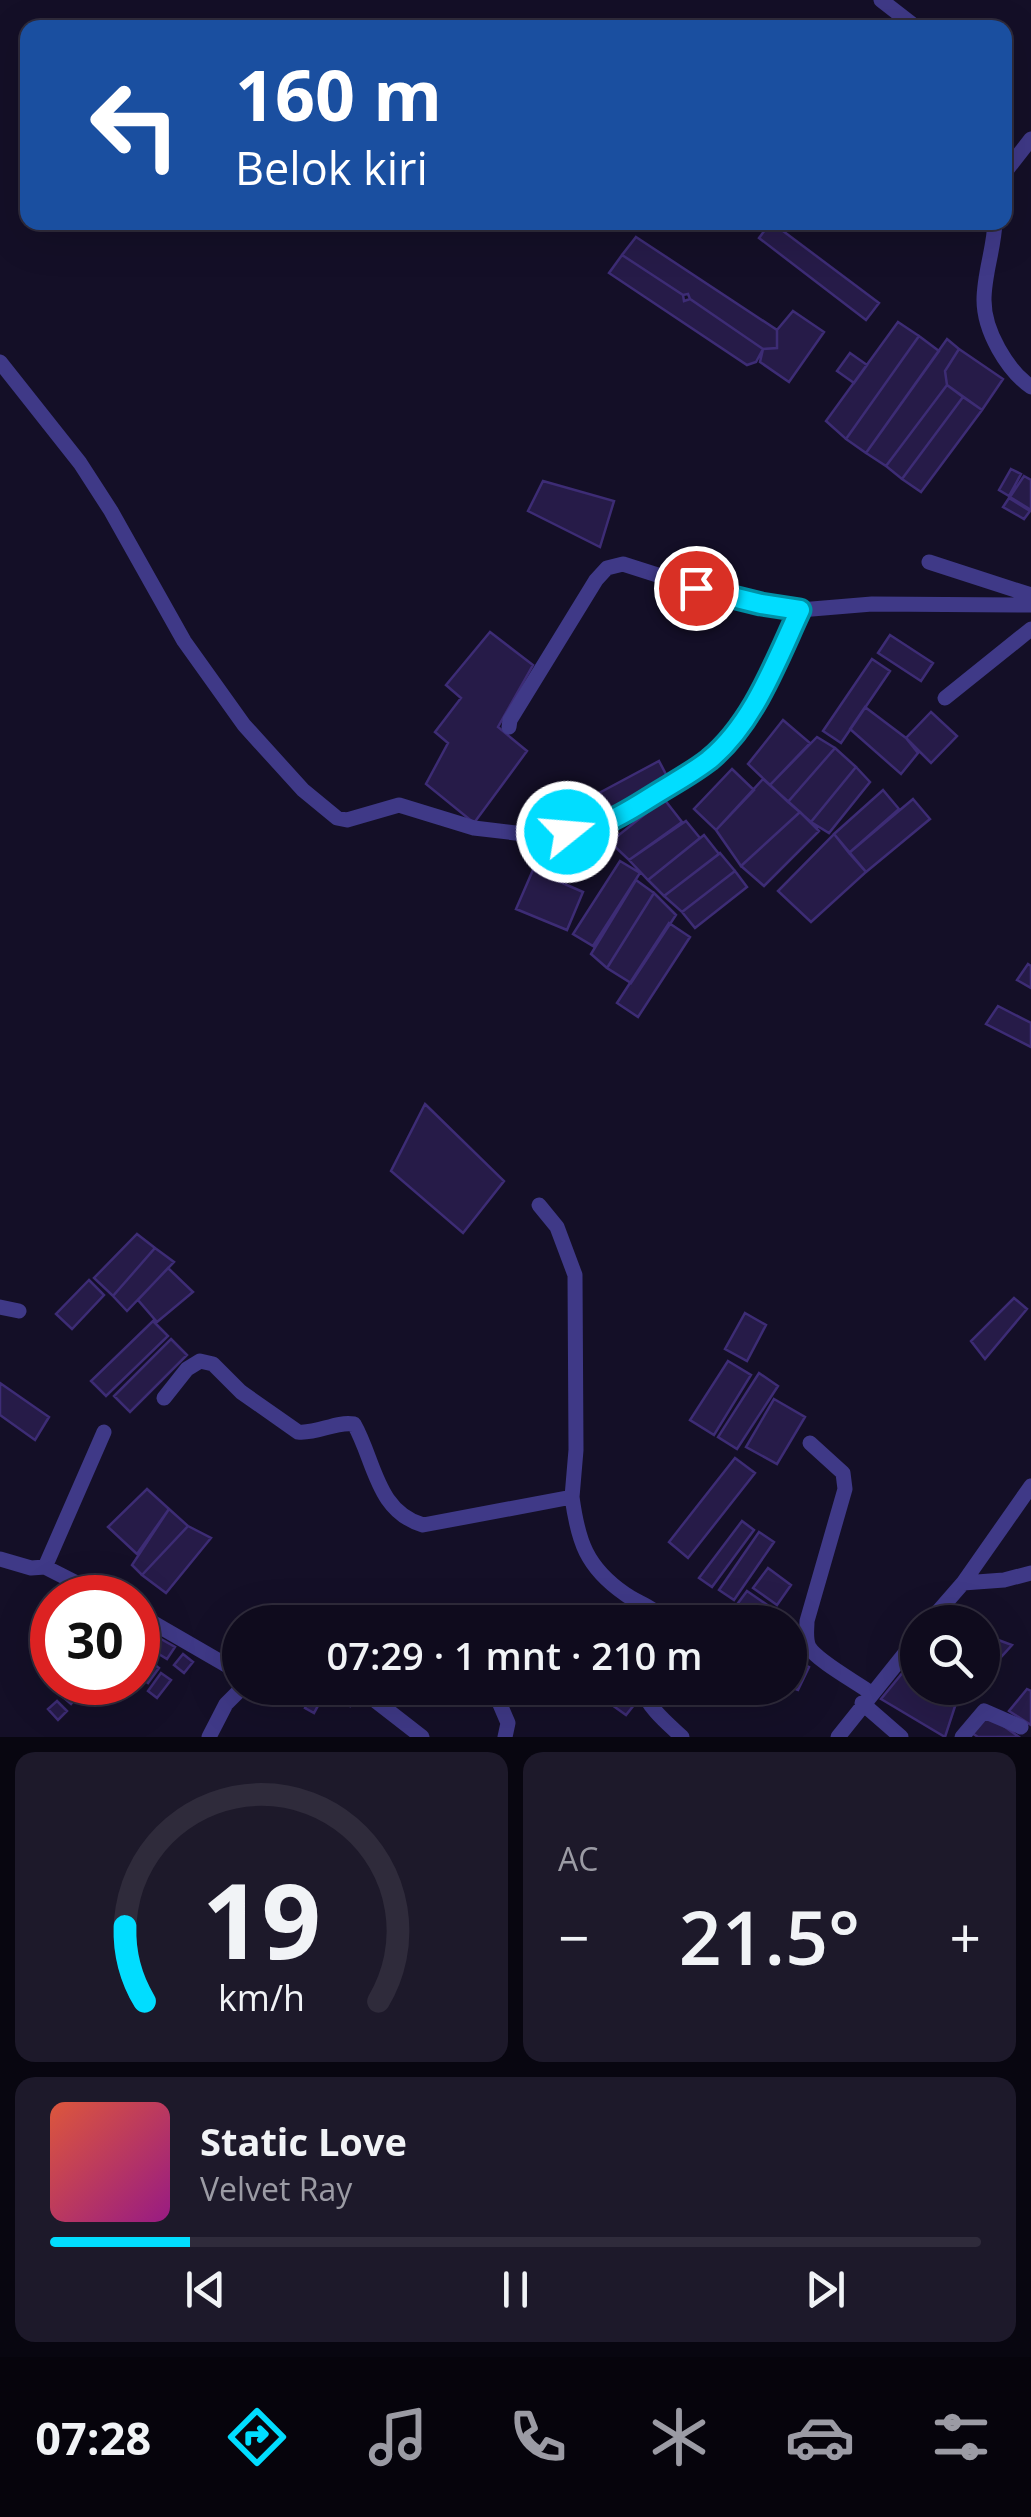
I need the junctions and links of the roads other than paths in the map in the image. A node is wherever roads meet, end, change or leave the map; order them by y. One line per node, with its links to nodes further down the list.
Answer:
1 (881, 0): 2 (street)
2 (907, 20)
3 (1031, 139): 4 (street)
4 (1012, 163)
5 (993, 230): 7 (street)
6 (0, 362): 11 (street)
7 (1031, 388)
8 (930, 562): 9 (street)
9 (1031, 595)
10 (1031, 605): 11 (street)
11 (800, 610): 14 (street)
12 (1031, 629): 13 (street)
13 (946, 698)
14 (509, 727)
15 (539, 1204): 22 (street)
16 (0, 1307): 17 (street)
17 (19, 1310)
18 (164, 1398): 22 (street)
19 (104, 1432): 24 (street)
20 (810, 1443): 33 (street)
21 (1031, 1486): 27 (street)
22 (572, 1497): 28 (street)
23 (0, 1558): 24 (street)
24 (45, 1566): 26 (street)
25 (1031, 1573): 27 (street)
26 (62, 1575)
27 (962, 1583): 29 (street)
28 (645, 1605)
29 (944, 1605)
30 (160, 1627): 32 (street)
31 (900, 1658): 33 (street)
32 (222, 1663)
33 (866, 1698): 43 (street); 44 (street)
34 (225, 1705): 39 (street)
35 (381, 1705): 40 (street)
36 (502, 1705): 41 (street)
37 (651, 1705): 42 (street)
38 (1022, 1727): 45 (street)
39 (209, 1737)
40 (422, 1737)
41 (506, 1737)
42 (682, 1737)
43 (838, 1737)
44 (901, 1737)
45 (962, 1737)

